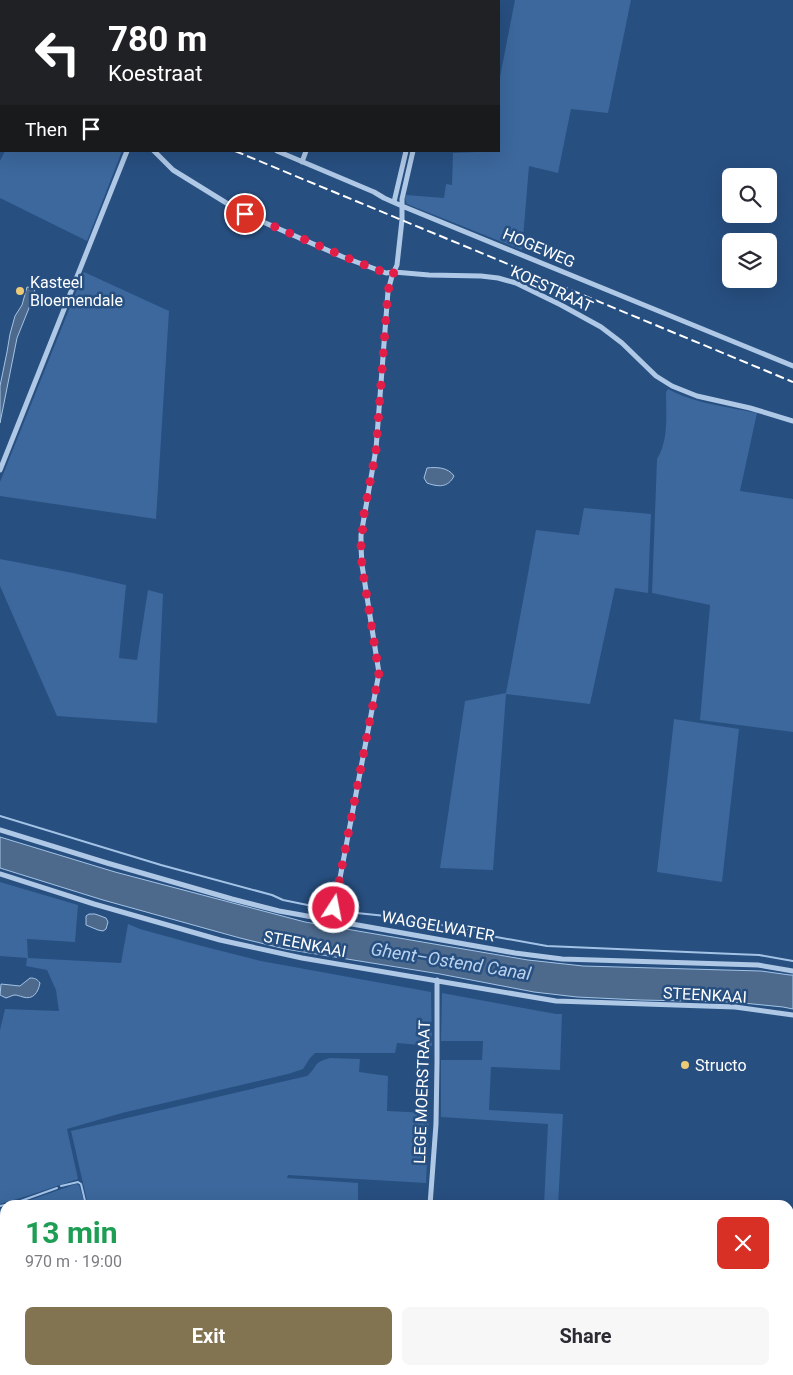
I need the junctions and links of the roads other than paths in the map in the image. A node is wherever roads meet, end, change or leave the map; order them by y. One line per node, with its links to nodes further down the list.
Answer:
1 (127, 152): 15 (street)
2 (155, 152): 12 (street, KOESTRAAT)
3 (279, 152): 7 (street, HOGEWEG)
4 (306, 152): 7 (street)
5 (406, 152): 8 (street)
6 (413, 152): 9 (street)
7 (302, 162): 10 (street, HOGEWEG)
8 (402, 171): 9 (street); 10 (street)
9 (408, 173): 11 (street)
10 (394, 202): 11 (street, HOGEWEG)
11 (402, 206): 12 (street); 13 (street, HOGEWEG)
12 (394, 272): 14 (street, KOESTRAAT); 18 (street)
13 (793, 366)
14 (793, 421)
15 (0, 470)
16 (0, 830): 18 (street, WAGGELWATER)
17 (0, 874): 20 (street, STEENKAAI)
18 (333, 914): 19 (street, WAGGELWATER)
19 (793, 971)
20 (437, 980): 21 (street, STEENKAAI); 22 (street, LEGE MOERSTRAAT)
21 (793, 1015)
22 (430, 1200)

